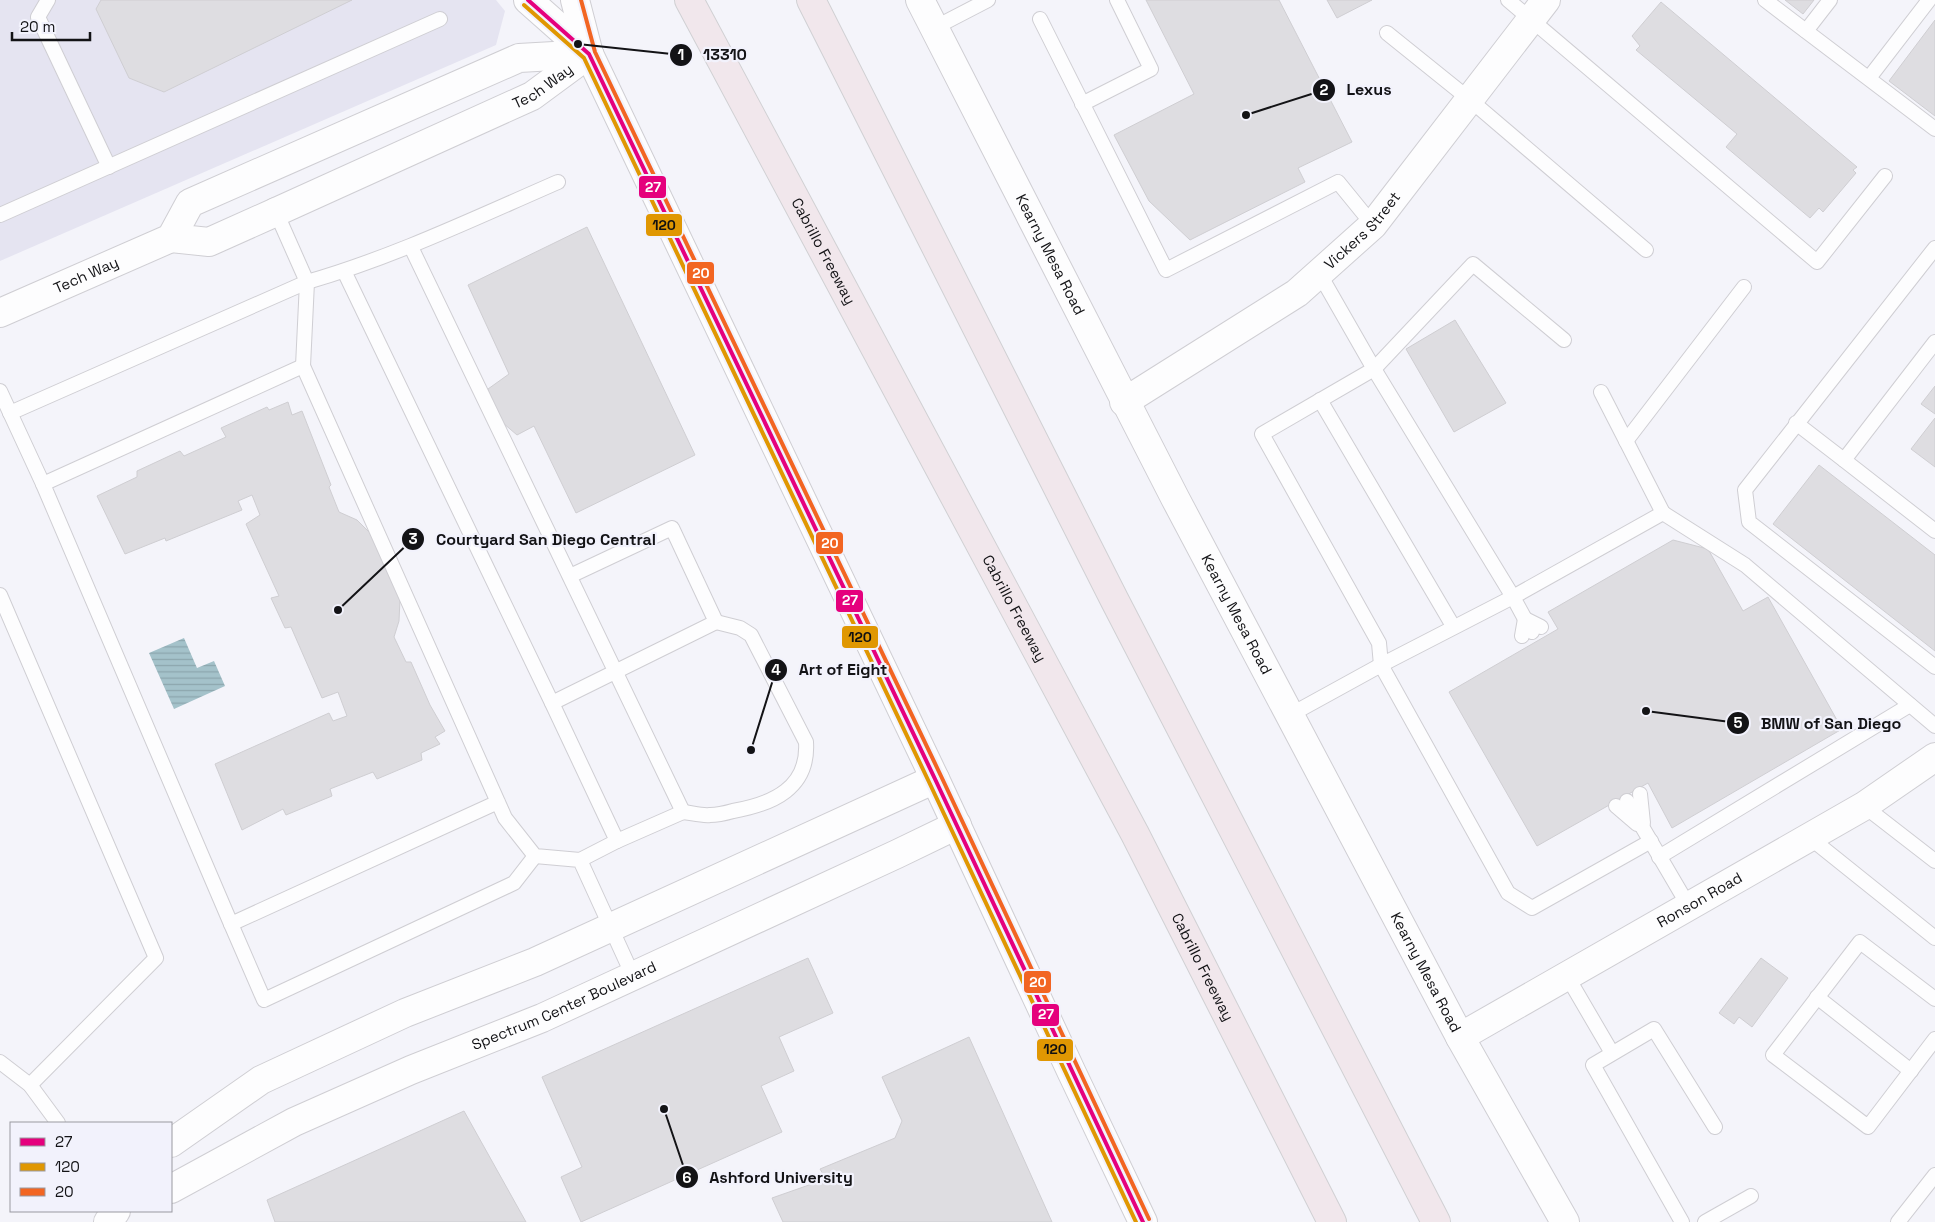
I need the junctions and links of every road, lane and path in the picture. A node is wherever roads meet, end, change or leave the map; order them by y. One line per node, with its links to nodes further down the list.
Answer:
1 (48, 0): 24 (lane)
2 (528, 0): 19 (street)
3 (575, 0): 19 (street)
4 (689, 0): 106 (highway, Cabrillo Freeway)
5 (812, 0): 107 (highway)
6 (920, 0): 16 (street, Kearny Mesa Road)
7 (988, 0): 16 (lane)
8 (1117, 0): 22 (lane)
9 (1508, 0): 13 (lane)
10 (1765, 0): 17 (lane)
11 (1830, 0): 17 (lane)
12 (1929, 0): 20 (lane)
13 (1538, 10): 21 (street, Vickers Street); 25 (lane)
14 (440, 19): 24 (lane)
15 (1040, 19): 22 (lane)
16 (934, 28): 46 (street, Kearny Mesa Road)
17 (1806, 31): 20 (lane)
18 (1387, 34): 21 (lane)
19 (590, 54): 27 (street, Tech Way); 30 (street, Tech Way); 68 (street)
20 (1868, 78): 23 (lane)
21 (1469, 100): 29 (street, Vickers Street); 33 (lane)
22 (1082, 104): 29 (lane)
23 (1935, 129)
24 (109, 167): 28 (lane)
25 (1885, 176)
26 (558, 182): 31 (lane)
27 (276, 212): 30 (street, Tech Way); 36 (lane)
28 (0, 215)
29 (1373, 225): 35 (street, Vickers Street)
30 (171, 238): 38 (street, Tech Way)
31 (411, 247): 34 (lane); 54 (lane)
32 (1935, 248): 48 (lane)
33 (1646, 250)
34 (344, 271): 36 (lane); 63 (lane)
35 (1319, 273): 42 (lane); 46 (street, Vickers Street)
36 (307, 282): 41 (lane); 47 (lane)
37 (1744, 287): 49 (lane)
38 (0, 313)
39 (1564, 340): 42 (lane)
40 (1935, 342): 50 (lane)
41 (303, 366): 51 (lane); 70 (lane)
42 (1374, 370): 45 (lane); 56 (lane)
43 (0, 391): 47 (lane)
44 (1601, 392): 49 (lane)
45 (1320, 400): 58 (lane); 60 (lane)
46 (1124, 402): 65 (street, Kearny Mesa Road)
47 (10, 413): 51 (lane)
48 (1796, 423): 50 (lane); 61 (lane)
49 (1626, 441): 52 (lane)
50 (1844, 460): 53 (lane)
51 (42, 484): 84 (lane)
52 (1664, 513): 56 (lane); 64 (lane)
53 (1935, 530)
54 (570, 576): 57 (lane); 62 (lane)
55 (0, 595): 96 (lane)
56 (1513, 597): 58 (lane); 59 (lane)
57 (716, 622): 62 (lane); 73 (lane)
58 (1453, 626): 60 (lane)
59 (1532, 632)
60 (1381, 665): 65 (lane); 78 (lane)
61 (1935, 667)
62 (616, 671): 63 (lane); 73 (lane)
63 (552, 702): 77 (lane)
64 (1910, 705): 66 (lane); 80 (lane)
65 (1290, 715): 91 (street, Kearny Mesa Road)
66 (1935, 726)
67 (1935, 757): 72 (street, Ronson Road)
68 (935, 779): 74 (street); 85 (street)
69 (1640, 794): 75 (lane)
70 (498, 802): 79 (lane); 84 (lane)
71 (1622, 804): 75 (lane)
72 (1864, 806): 76 (street, Ronson Road); 82 (lane)
73 (683, 812): 77 (lane)
74 (957, 825): 87 (street, Spectrum Center Boulevard); 105 (street)
75 (1643, 829): 78 (lane)
76 (1809, 837): 83 (street, Ronson Road); 86 (lane)
77 (616, 841): 81 (lane)
78 (1651, 841): 80 (lane)
79 (534, 856): 81 (lane); 84 (lane)
80 (1659, 857): 83 (lane)
81 (580, 860): 85 (lane)
82 (1935, 861)
83 (1688, 905): 88 (street, Ronson Road)
84 (231, 924)
85 (610, 927): 87 (lane); 99 (street)
86 (1935, 938)
87 (633, 976): 101 (street, Spectrum Center Boulevard)
88 (1567, 976): 91 (street, Ronson Road); 93 (lane)
89 (1817, 997): 90 (lane); 95 (lane); 95 (lane)
90 (1935, 999)
91 (1460, 1037): 108 (street, Kearny Mesa Road)
92 (1935, 1039): 95 (lane)
93 (1612, 1054): 98 (lane); 109 (lane)
94 (0, 1062): 96 (lane)
95 (1911, 1071)
96 (30, 1085): 97 (lane)
97 (57, 1122)
98 (1715, 1127)
99 (172, 1142)
100 (1935, 1175): 111 (lane)
101 (172, 1188)
102 (1750, 1196): 110 (lane)
103 (117, 1212): 104 (street)
104 (129, 1222)
105 (1143, 1222)
106 (1332, 1222)
107 (1436, 1222)
108 (1565, 1222)
109 (1682, 1222)
110 (1705, 1222)
111 (1898, 1222)

